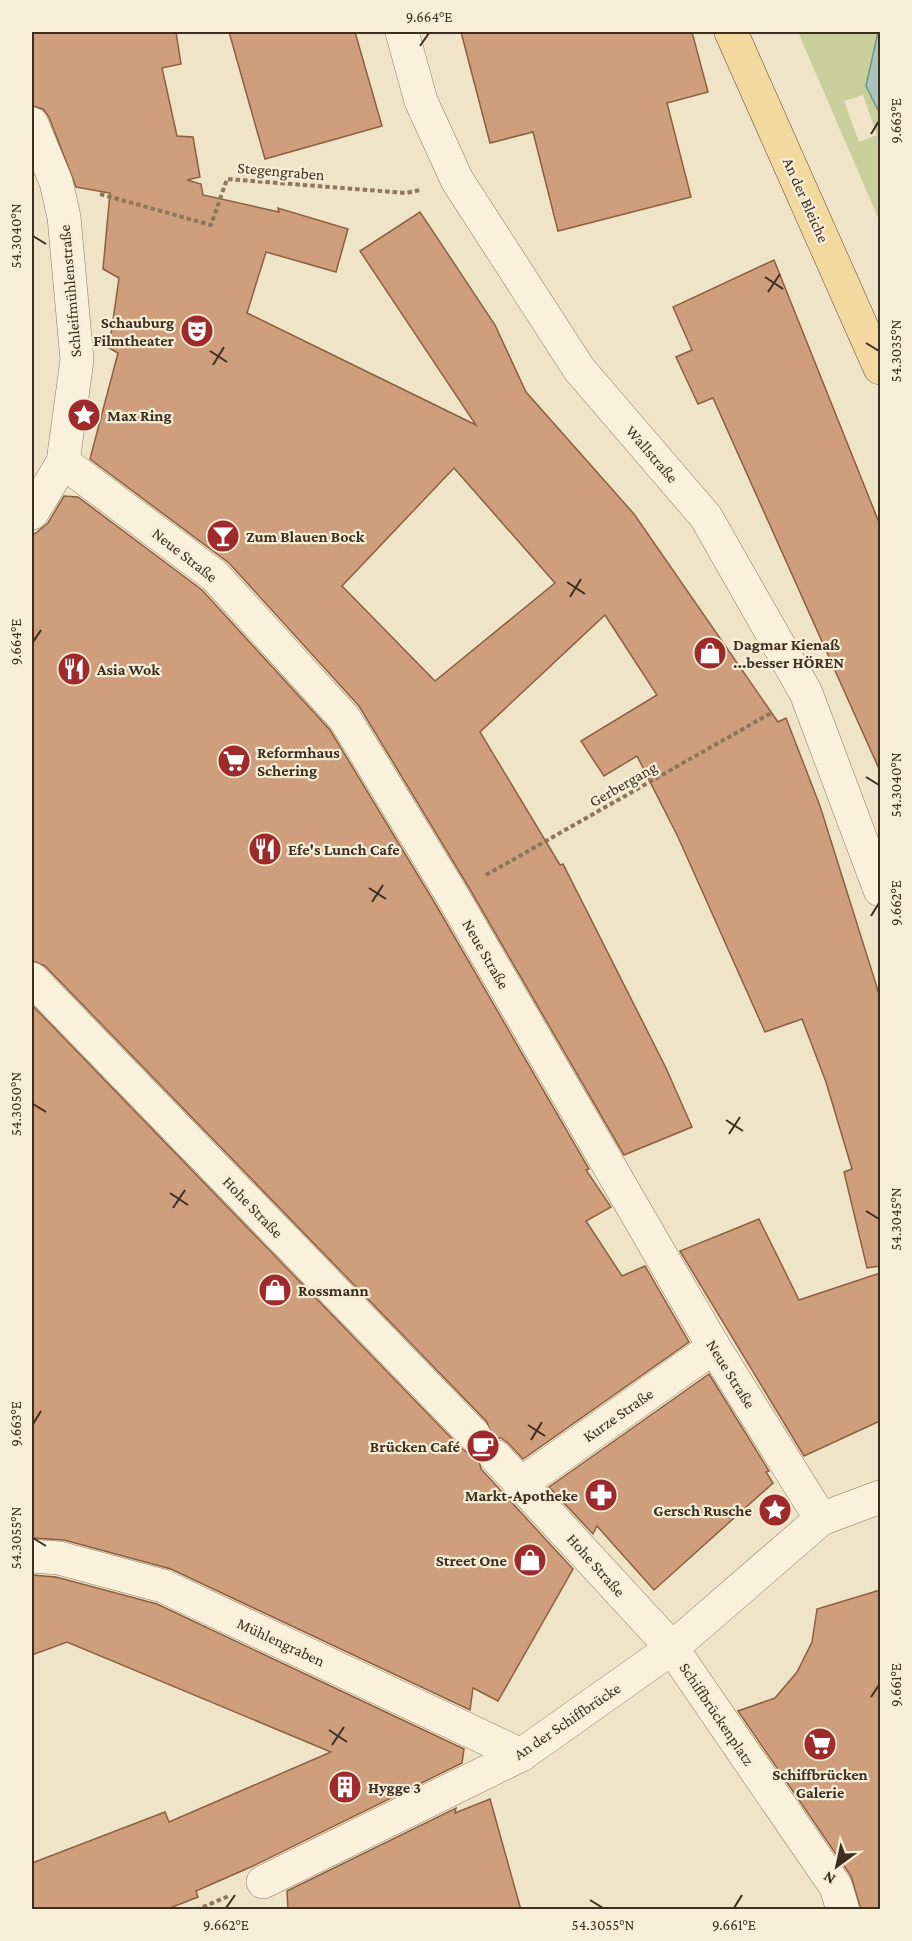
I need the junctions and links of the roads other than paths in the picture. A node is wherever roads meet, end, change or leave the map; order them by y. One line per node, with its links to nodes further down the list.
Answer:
1 (402, 32): 7 (street, Wallstraße)
2 (731, 32): 4 (main road, An der Bleiche)
3 (32, 124): 5 (street, Schleifmühlenstraße)
4 (880, 369)
5 (63, 462): 6 (street); 9 (street, Neue Straße)
6 (32, 513)
7 (880, 890)
8 (32, 979): 10 (street, Hohe Straße)
9 (714, 1347): 10 (street, Kurze Straße); 12 (street, Neue Straße)
10 (522, 1483): 14 (street, Hohe Straße)
11 (880, 1497): 12 (street, Schiffbrückenplatz)
12 (821, 1519): 14 (street, Schiffbrückenplatz)
13 (32, 1556): 15 (street, Mühlengraben)
14 (672, 1648): 15 (street, An der Schiffbrücke); 17 (street, Schiffbrückenplatz)
15 (521, 1755): 16 (street, An der Schiffbrücke)
16 (263, 1882)
17 (843, 1910)

